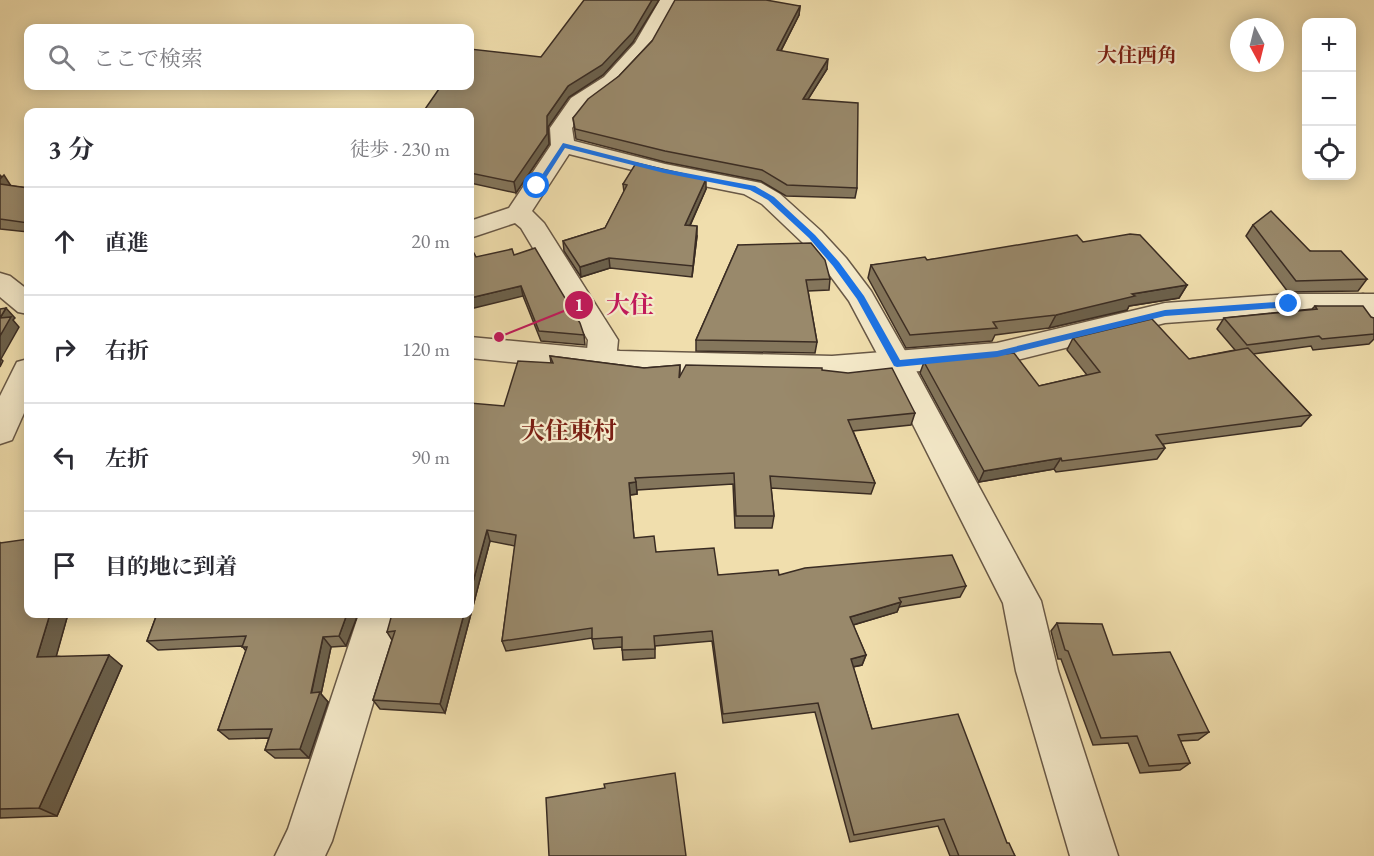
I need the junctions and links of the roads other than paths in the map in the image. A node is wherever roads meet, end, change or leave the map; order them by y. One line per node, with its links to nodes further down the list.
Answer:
1 (669, 0): 2 (street)
2 (563, 146): 3 (street); 10 (street)
3 (518, 213): 4 (street); 9 (street)
4 (474, 229)
5 (0, 282): 6 (street)
6 (24, 302)
7 (1370, 309): 10 (street)
8 (474, 348): 9 (street)
9 (602, 360): 10 (street)
10 (897, 363): 15 (street)
11 (24, 379): 12 (street)
12 (0, 431)
13 (377, 618): 14 (street)
14 (299, 856)
15 (1094, 856)

